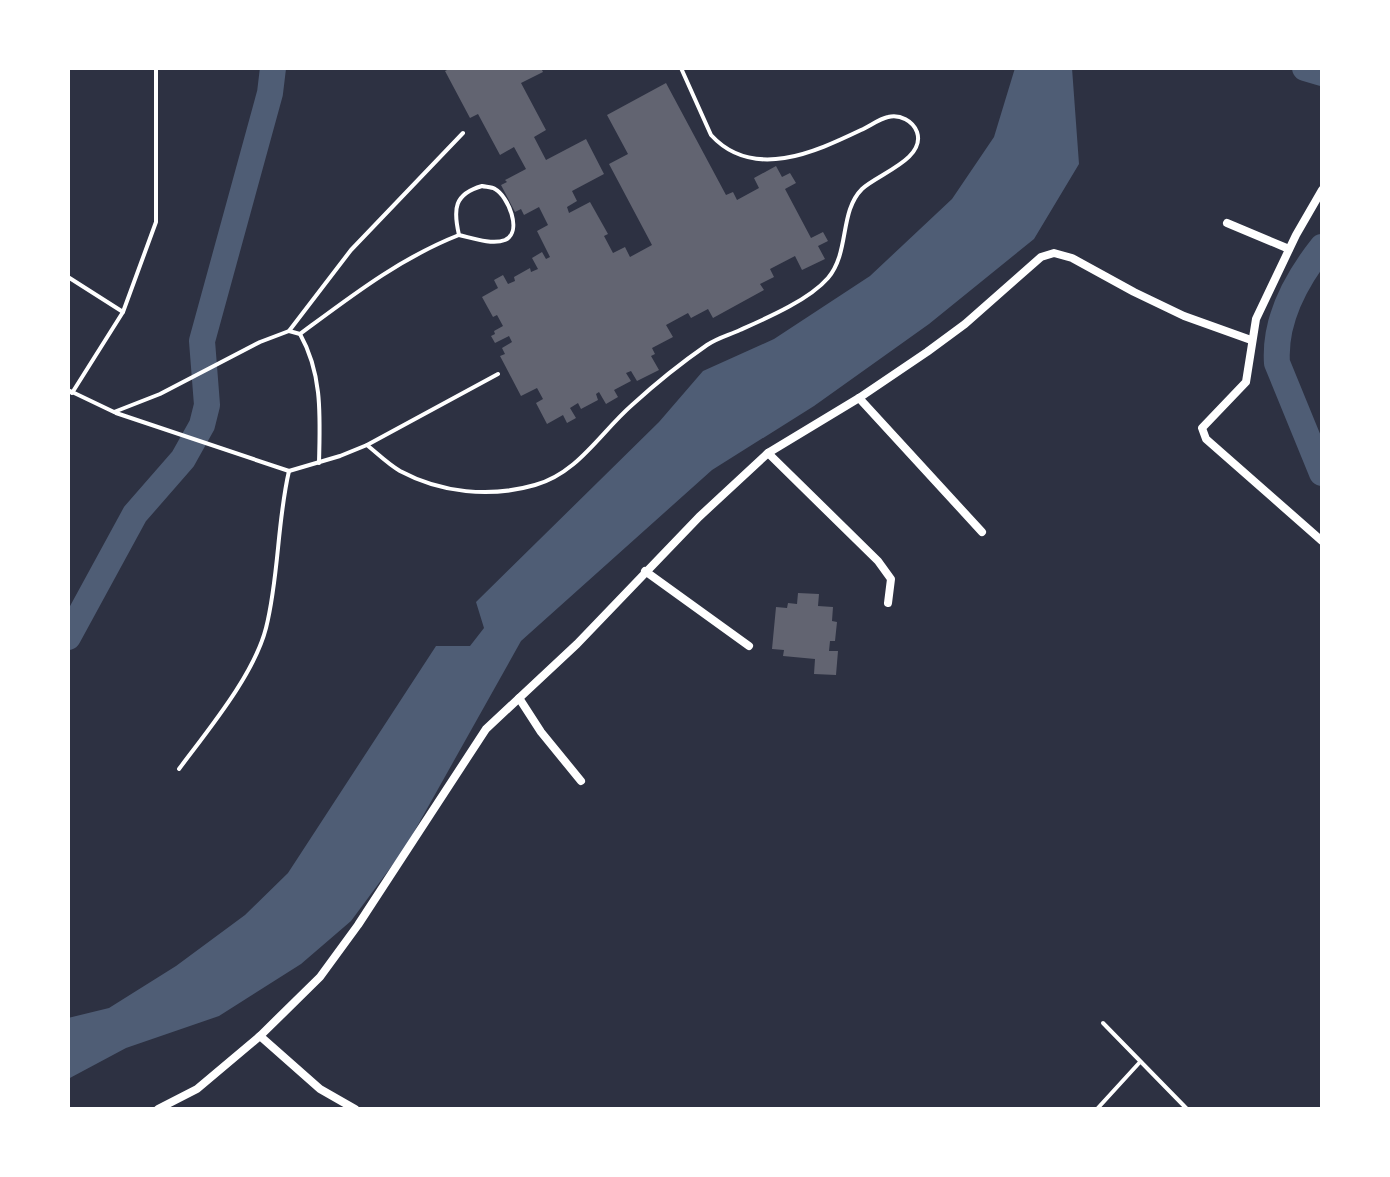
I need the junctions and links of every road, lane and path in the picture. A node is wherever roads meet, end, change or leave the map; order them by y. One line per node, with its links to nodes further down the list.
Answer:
1 (156, 68): 9 (lane)
2 (681, 68): 17 (lane)
3 (463, 133): 10 (lane)
4 (1322, 190): 7 (street)
5 (1227, 223): 7 (street)
6 (459, 235): 6 (lane); 11 (lane)
7 (1289, 249): 12 (street)
8 (68, 277): 9 (lane)
9 (123, 312): 14 (lane)
10 (289, 331): 11 (lane); 16 (lane)
11 (300, 334): 19 (lane)
12 (1251, 340): 15 (street); 22 (street)
13 (498, 374): 17 (lane)
14 (70, 392): 16 (lane)
15 (859, 398): 18 (street); 21 (street)
16 (114, 412): 20 (lane)
17 (367, 445): 19 (lane)
18 (768, 453): 23 (street); 24 (street)
19 (319, 463): 20 (lane)
20 (289, 471): 27 (lane)
21 (982, 532)
22 (1322, 541)
23 (645, 571): 25 (street); 26 (street)
24 (888, 603)
25 (749, 646)
26 (519, 698): 28 (street); 30 (street)
27 (179, 769)
28 (581, 781)
29 (1103, 1023): 31 (lane)
30 (260, 1036): 32 (street); 33 (street)
31 (1140, 1062): 34 (lane); 35 (lane)
32 (158, 1109)
33 (355, 1109)
34 (1097, 1109)
35 (1187, 1109)

